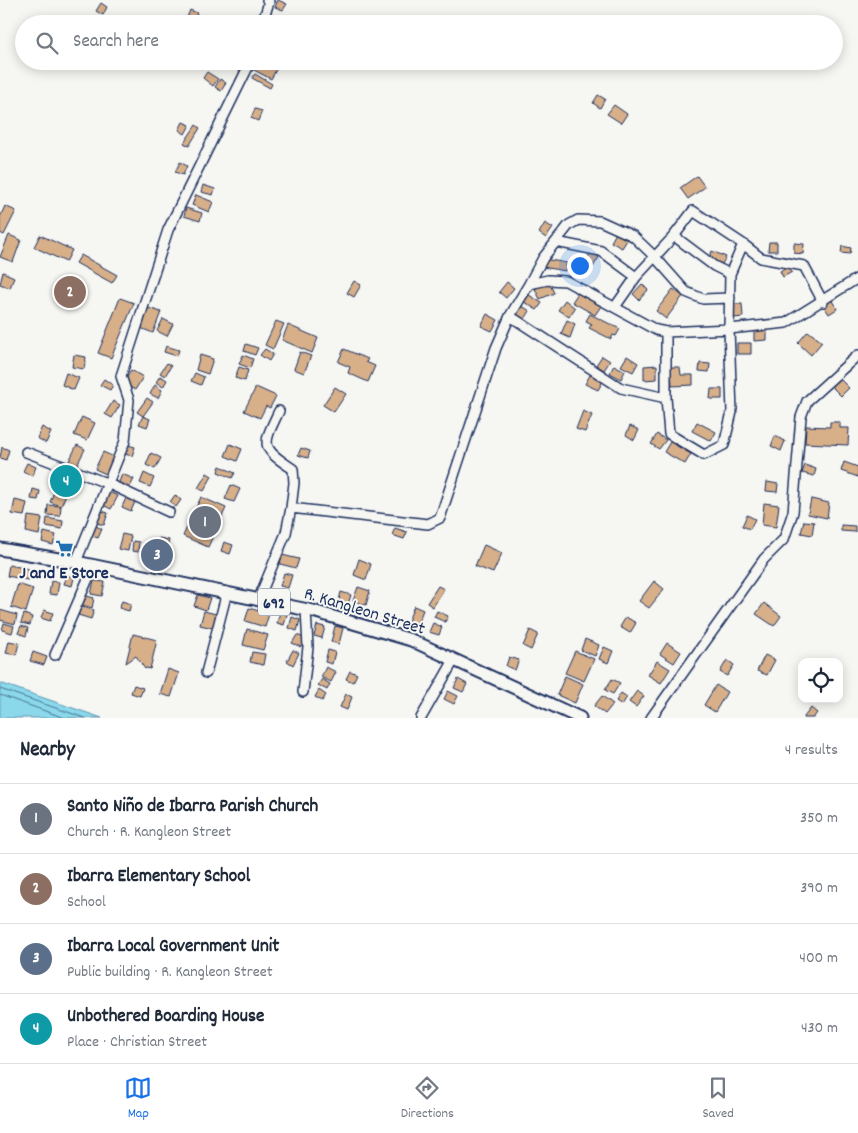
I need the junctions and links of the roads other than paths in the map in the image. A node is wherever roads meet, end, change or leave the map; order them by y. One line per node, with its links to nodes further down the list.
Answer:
1 (267, 0): 2 (street)
2 (265, 15)
3 (248, 70): 22 (street)
4 (674, 236): 6 (street); 7 (street); 8 (street)
5 (556, 242): 7 (street); 9 (street); 11 (street)
6 (743, 244): 8 (street); 13 (street)
7 (655, 257): 9 (street); 12 (street)
8 (730, 274): 12 (street)
9 (636, 277): 14 (street)
10 (858, 278): 13 (street)
11 (529, 284): 14 (street); 15 (street)
12 (730, 298): 16 (street)
13 (823, 302): 16 (street)
14 (615, 307): 17 (street)
15 (510, 316): 19 (street); 23 (street)
16 (729, 329): 17 (street); 19 (street)
17 (666, 332): 19 (street)
18 (858, 355): 37 (street)
19 (666, 398)
20 (279, 411): 23 (street)
21 (26, 452): 22 (street)
22 (109, 484): 24 (street); 26 (street)
23 (291, 508): 29 (street)
24 (169, 512)
25 (0, 549): 26 (main road, R. Kangleon Street / 692)
26 (76, 562): 27 (main road, R. Kangleon Street / 692)
27 (94, 565): 28 (main road, R. Kangleon Street / 692); 31 (street)
28 (226, 592): 29 (main road, R. Kangleon Street / 692); 33 (street)
29 (259, 598): 30 (main road, R. Kangleon Street / 692)
30 (306, 609): 32 (main road, R. Kangleon Street / 692); 34 (street)
31 (56, 655)
32 (454, 660): 35 (street); 36 (main road, R. Kangleon Street / 692)
33 (206, 673)
34 (302, 692)
35 (421, 718)
36 (580, 718)
37 (651, 718)

